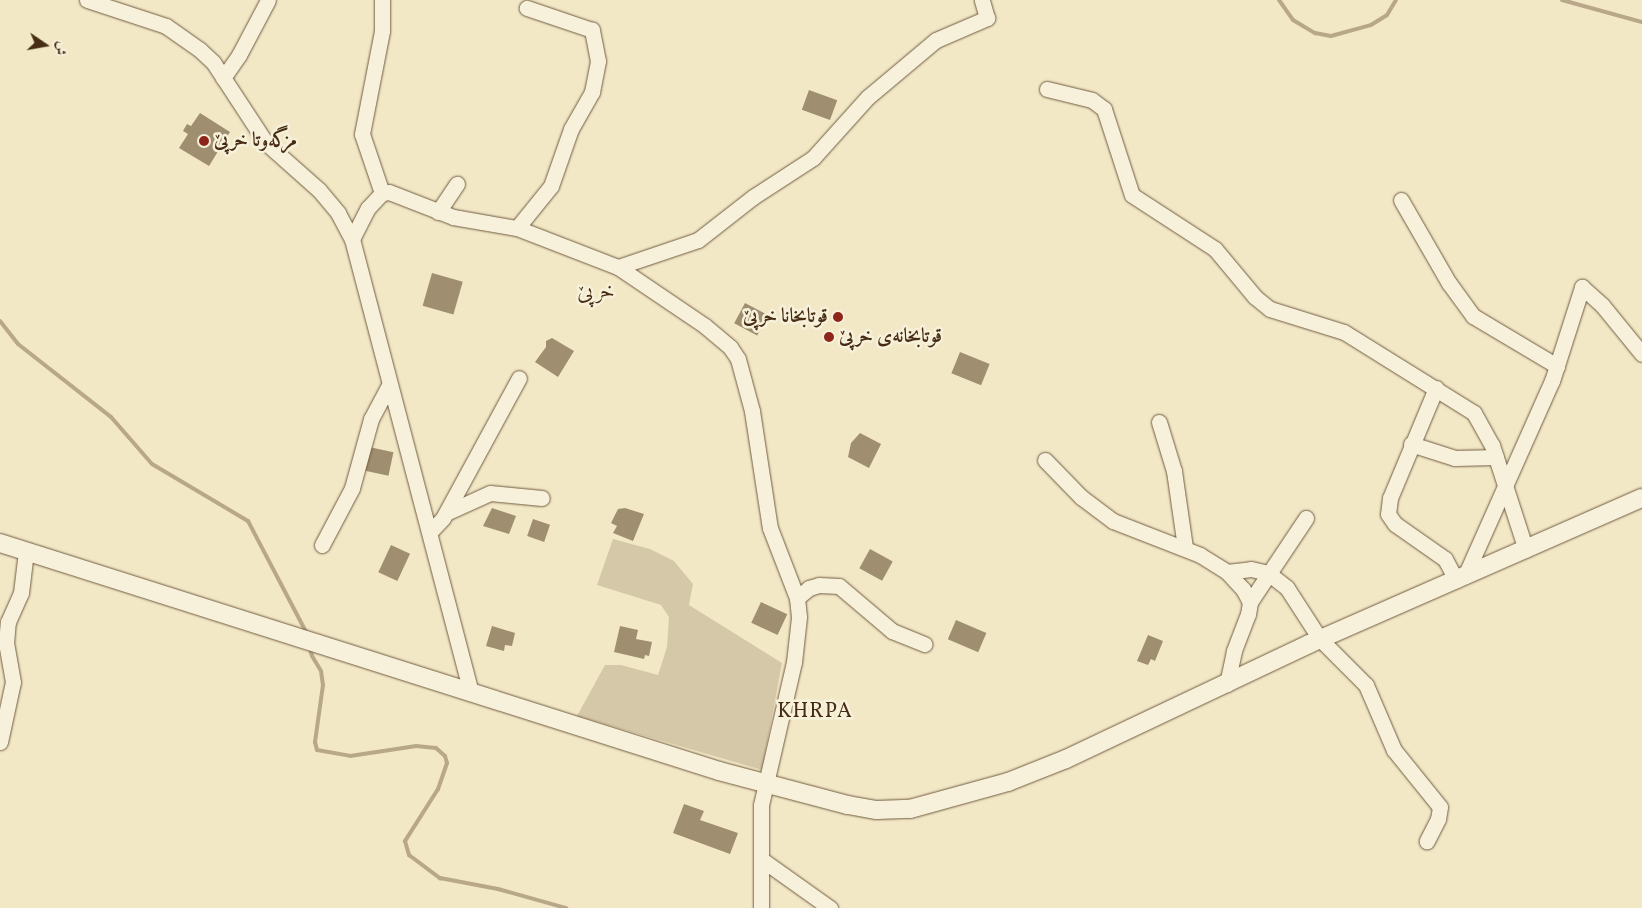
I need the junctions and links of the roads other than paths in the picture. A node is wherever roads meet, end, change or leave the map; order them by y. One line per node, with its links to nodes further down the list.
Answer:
1 (87, 0): 6 (street)
2 (268, 0): 6 (street)
3 (382, 0): 9 (street)
4 (982, 0): 14 (street)
5 (527, 8): 12 (street)
6 (222, 78): 13 (street)
7 (1047, 89): 19 (street)
8 (457, 184): 11 (street)
9 (382, 193): 11 (street); 13 (street)
10 (1401, 200): 16 (street)
11 (438, 212): 12 (street)
12 (517, 228): 14 (street)
13 (352, 239): 18 (street)
14 (618, 267): 38 (street)
15 (1642, 354): 16 (street)
16 (1557, 366): 24 (street)
17 (519, 378): 27 (street)
18 (388, 386): 29 (street); 31 (street)
19 (1436, 388): 21 (street); 22 (street)
20 (1159, 422): 32 (street)
21 (1411, 444): 22 (street); 37 (street)
22 (1496, 458): 24 (street)
23 (1045, 460): 32 (street)
24 (1504, 482): 33 (street); 37 (street)
25 (542, 498): 27 (street)
26 (1642, 498): 33 (street)
27 (446, 513): 29 (street)
28 (1306, 518): 36 (street)
29 (430, 532): 43 (street)
30 (0, 543): 34 (street)
31 (322, 545)
32 (1185, 547): 35 (street)
33 (1526, 550): 37 (street)
34 (26, 552): 43 (street); 44 (street)
35 (1227, 572): 36 (street); 39 (street)
36 (1268, 573): 39 (street); 40 (street)
37 (1461, 578): 40 (street)
38 (797, 598): 41 (street); 45 (street)
39 (1250, 602): 42 (street)
40 (1320, 639): 42 (street); 46 (street)
41 (924, 644)
42 (1227, 684): 45 (street)
43 (471, 691): 45 (street)
44 (0, 742)
45 (764, 784): 47 (street)
46 (1427, 841)
47 (761, 859): 48 (street); 49 (street)
48 (761, 908)
49 (830, 908)

